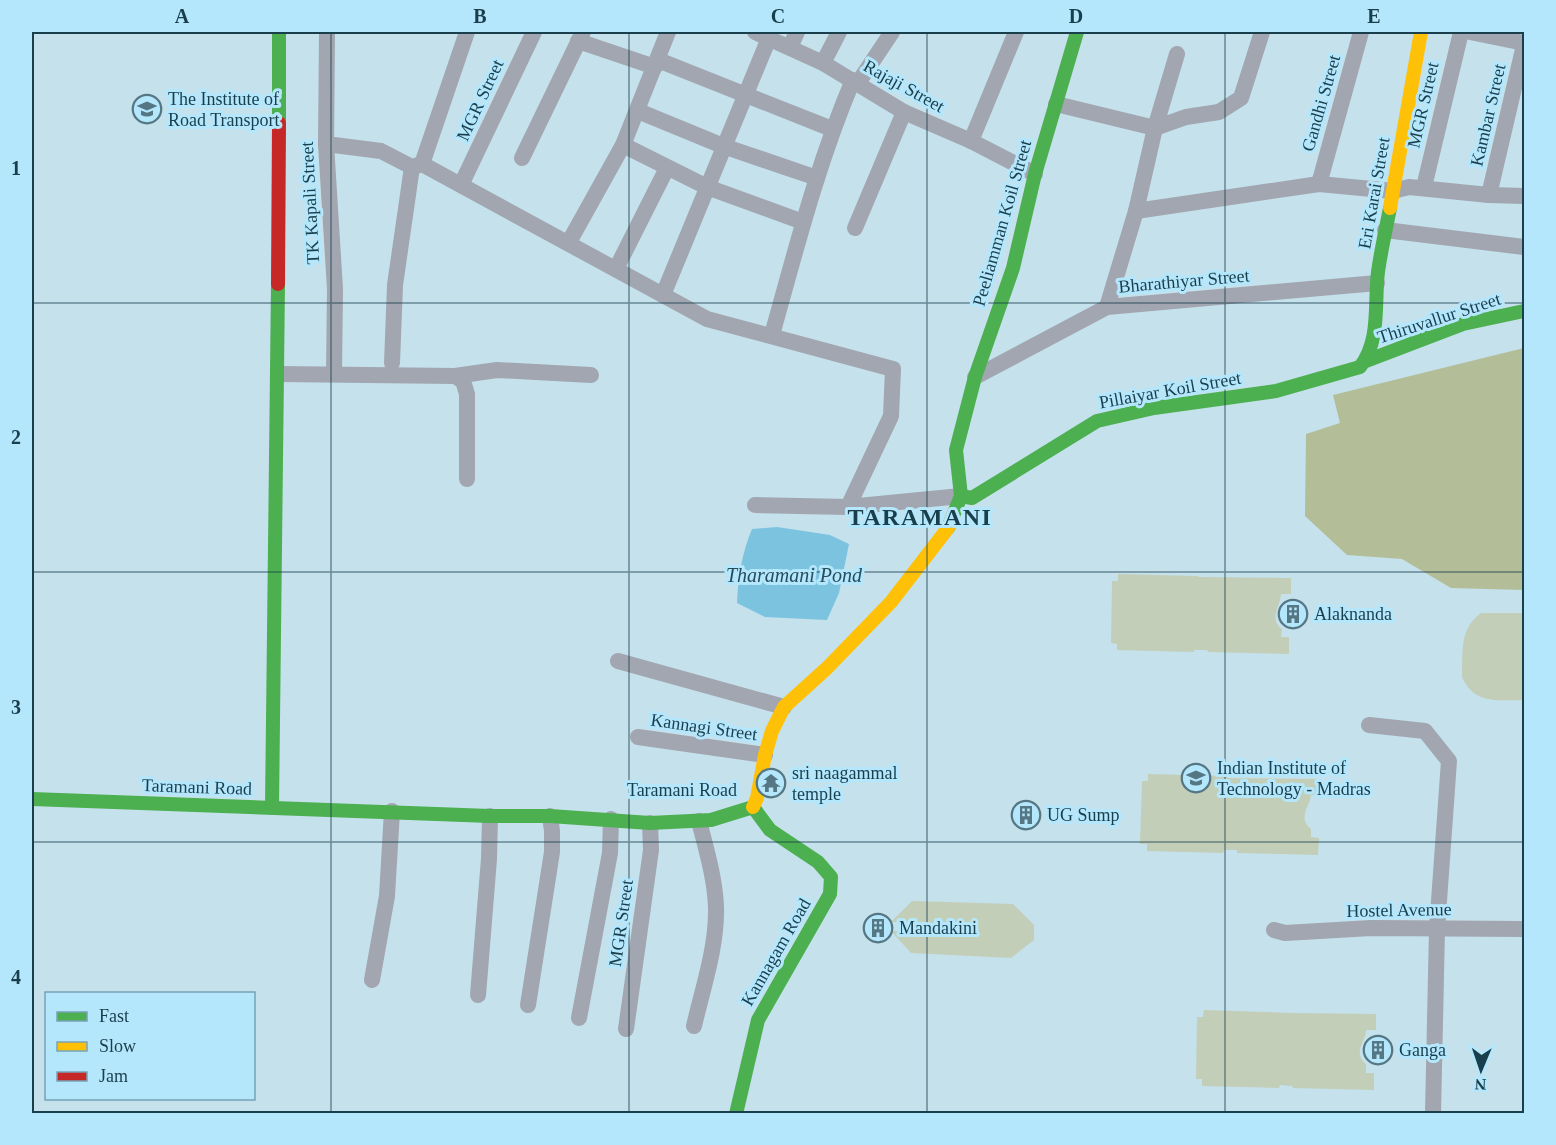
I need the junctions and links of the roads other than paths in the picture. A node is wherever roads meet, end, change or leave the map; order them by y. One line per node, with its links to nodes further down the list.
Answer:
1 (279, 32): 61 (street)
2 (327, 32): 31 (street, TK Kapali Street)
3 (467, 32): 35 (street)
4 (534, 32): 40 (street, MGR Street)
5 (668, 32): 21 (street)
6 (797, 32): 19 (street)
7 (838, 32): 22 (street)
8 (892, 32): 23 (street)
9 (1016, 32): 30 (street)
10 (1077, 32): 25 (street, Peeliamman Koil Street)
11 (1262, 32): 28 (street)
12 (1361, 32): 39 (street, Gandhi Street)
13 (1421, 32): 43 (street, Eri Karai Street)
14 (1461, 32): 42 (street, MGR Street)
15 (1470, 32): 18 (street)
16 (759, 33): 19 (street, Rajaji Street); 24 (street)
17 (581, 36): 21 (street); 34 (street)
18 (1524, 44): 44 (street, Kambar Street)
19 (790, 47): 22 (street, Rajaji Street)
20 (1177, 54): 28 (street)
21 (656, 63): 24 (street); 26 (street)
22 (823, 63): 23 (street, Rajaji Street)
23 (856, 81): 27 (street, Rajaji Street); 29 (street)
24 (745, 96): 29 (street); 33 (street)
25 (1056, 104): 28 (street); 37 (street, Peeliamman Koil Street)
26 (638, 111): 32 (street); 33 (street)
27 (904, 112): 30 (street, Rajaji Street); 48 (street)
28 (1155, 128): 46 (street)
29 (832, 129): 38 (street)
30 (970, 141): 37 (street, Rajaji Street)
31 (326, 144): 35 (street); 60 (street, TK Kapali Street)
32 (623, 145): 36 (street); 50 (street)
33 (723, 147): 38 (street); 41 (street)
34 (522, 158)
35 (417, 165): 40 (street); 59 (street)
36 (667, 168): 41 (street); 52 (street)
37 (1035, 174): 64 (street, Peeliamman Koil Street)
38 (817, 178): 47 (street)
39 (1319, 184): 43 (street); 46 (street)
40 (461, 185): 50 (street)
41 (707, 187): 47 (street); 54 (street)
42 (1424, 187): 43 (street); 44 (street)
43 (1393, 191): 49 (street, Eri Karai Street)
44 (1489, 195): 45 (street)
45 (1524, 196)
46 (1136, 211): 55 (street)
47 (803, 222): 57 (street)
48 (855, 228)
49 (1385, 230): 51 (street); 53 (street, Eri Karai Street)
50 (569, 242): 52 (street)
51 (1524, 247)
52 (616, 269): 54 (street)
53 (1377, 283): 55 (street, Bharathiyar Street); 58 (street, Eri Karai Street)
54 (663, 295): 57 (street)
55 (1107, 308): 64 (street, Bharathiyar Street)
56 (1524, 311): 58 (street, Thiruvallur Street)
57 (772, 335): 68 (street)
58 (1366, 362): 66 (street, Pillaiyar Koil Street)
59 (392, 363)
60 (334, 373): 61 (street); 63 (street)
61 (278, 374): 78 (street)
62 (591, 375): 63 (street)
63 (455, 376): 65 (street)
64 (975, 377): 66 (street, Peeliamman Koil Street)
65 (467, 479)
66 (961, 496): 68 (street); 70 (street, Peeliamman Koil Street)
67 (755, 505): 68 (street)
68 (848, 507)
69 (618, 661): 70 (street)
70 (784, 707): 73 (street, Peeliamman Koil Street)
71 (1369, 725): 84 (street)
72 (638, 737): 73 (street, Kannagi Street)
73 (765, 754): 77 (street, Peeliamman Koil Street)
74 (32, 799): 78 (street, Taramani Road)
75 (392, 802): 78 (street, Taramani Road); 79 (street, Taramani Road); 87 (street)
76 (479, 802): 77 (street, Taramani Road)
77 (753, 807): 82 (street, Taramani Road); 93 (street, Kannagam Road)
78 (272, 808)
79 (490, 816): 80 (street, Taramani Road); 88 (street)
80 (549, 816): 81 (street, Taramani Road); 89 (street)
81 (611, 819): 83 (street, Taramani Road); 90 (street)
82 (699, 821): 83 (street, Taramani Road); 91 (street)
83 (650, 823): 92 (street, MGR Street)
84 (1437, 928): 85 (street, Hostel Avenue); 86 (street, Hostel Avenue); 94 (street)
85 (1524, 928)
86 (1274, 930)
87 (372, 980)
88 (478, 995)
89 (528, 1005)
90 (579, 1018)
91 (693, 1026)
92 (626, 1029)
93 (736, 1113)
94 (1433, 1113)

